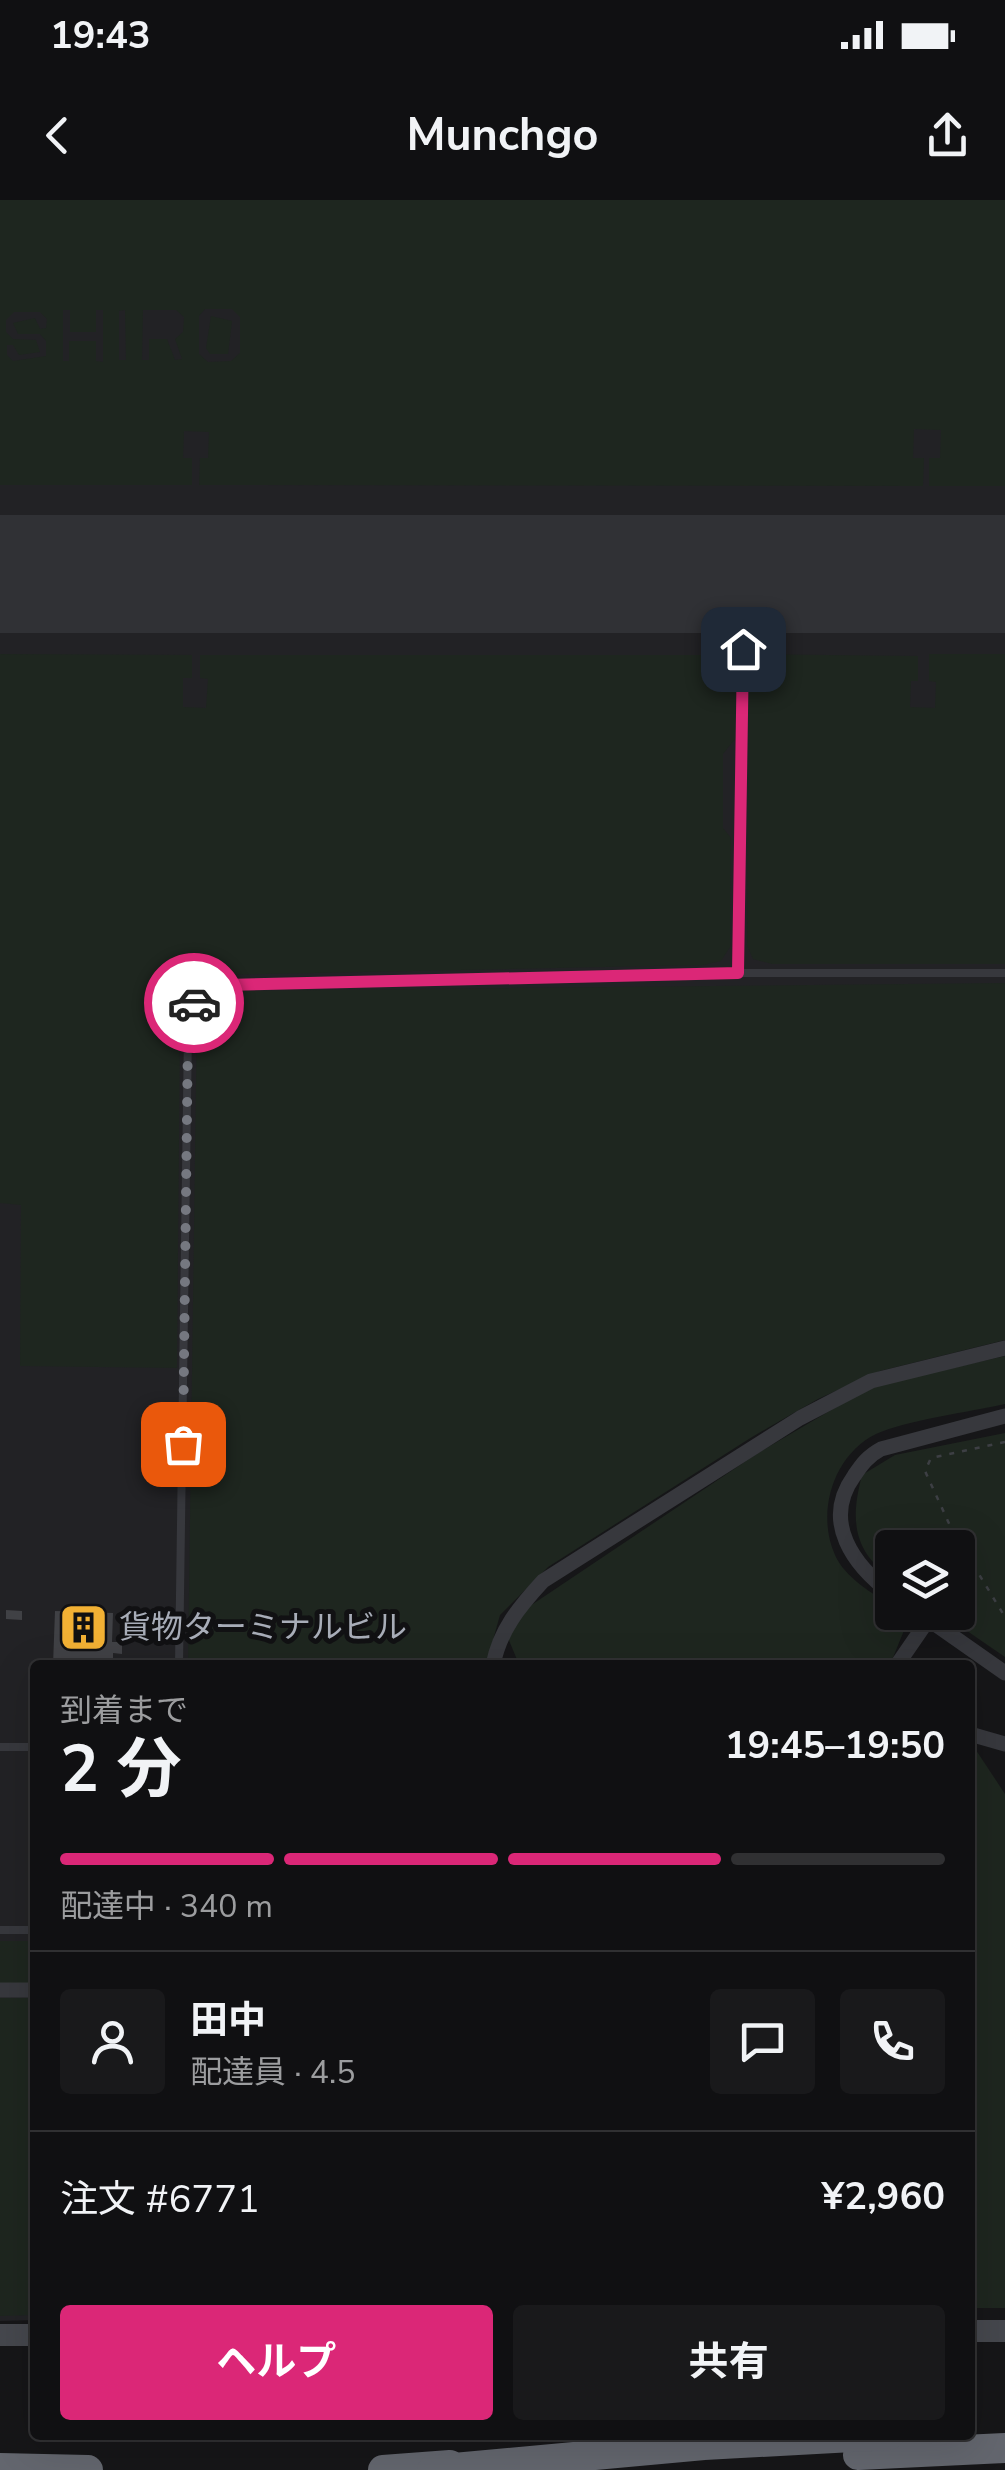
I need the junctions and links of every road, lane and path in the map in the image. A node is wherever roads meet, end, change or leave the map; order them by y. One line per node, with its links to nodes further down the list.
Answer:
1 (743, 649): 2 (lane)
2 (738, 973): 3 (lane); 11 (lane)
3 (1005, 973)
4 (1005, 1348): 12 (street)
5 (1005, 1416): 7 (street)
6 (1005, 1442): 8 (path)
7 (875, 1581)
8 (1005, 1617)
9 (916, 1630): 13 (street)
10 (944, 1630): 14 (street)
11 (180, 1660)
12 (493, 1660)
13 (900, 1660)
14 (1005, 1672)
15 (975, 1735): 16 (street)
16 (1005, 1744)
17 (0, 1746): 18 (lane)
18 (30, 1747)
19 (0, 1930): 20 (lane)
20 (30, 1930)
21 (0, 1990): 22 (street)
22 (30, 1990)
23 (1005, 2331): 24 (main road)
24 (975, 2332)
25 (0, 2335): 26 (main road)
26 (30, 2335)
27 (1005, 2429): 28 (highway)
28 (975, 2431)
29 (813, 2440): 31 (highway)
30 (1005, 2448): 36 (highway)
31 (586, 2455): 34 (highway); 35 (highway)
32 (0, 2468): 33 (highway)
33 (88, 2470)
34 (383, 2470)
35 (432, 2470)
36 (656, 2470)

